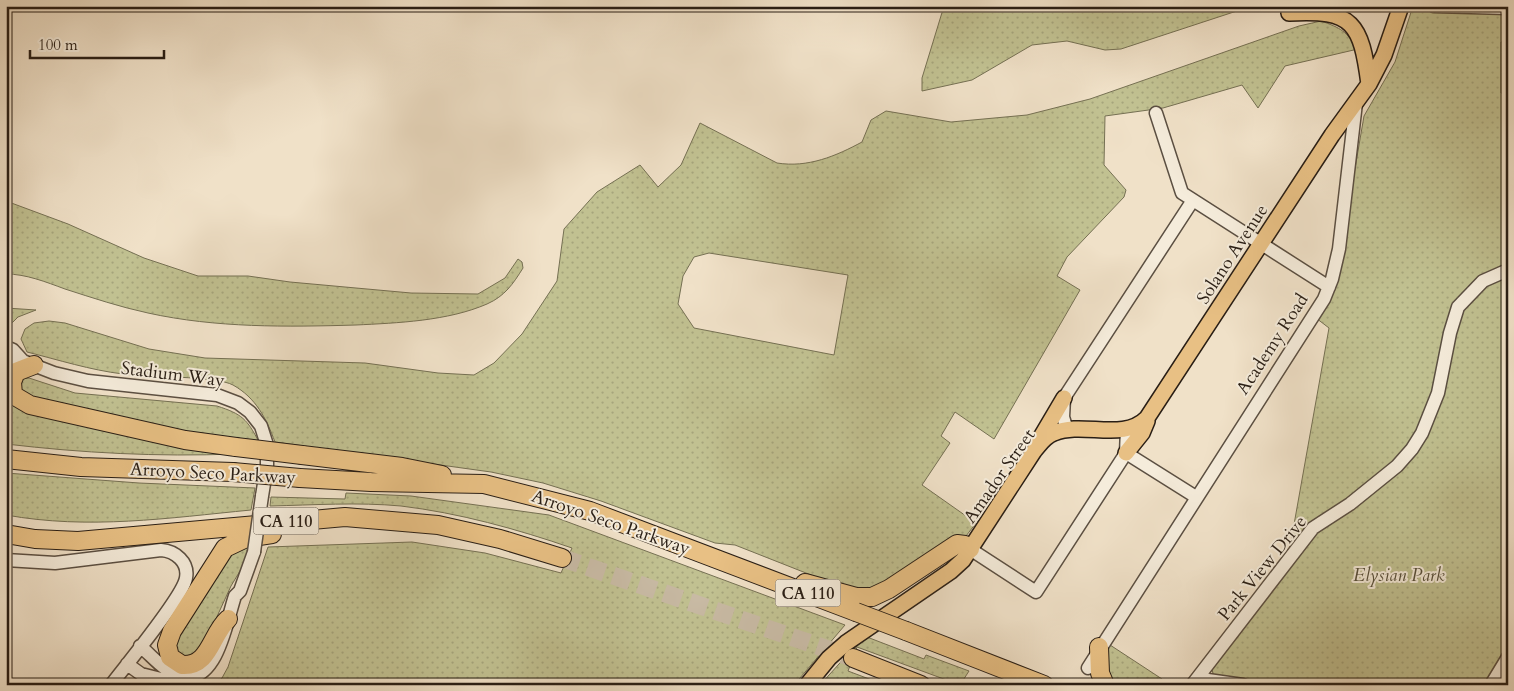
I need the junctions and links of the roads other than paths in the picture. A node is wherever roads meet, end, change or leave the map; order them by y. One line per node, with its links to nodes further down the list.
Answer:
1 (1401, 6): 5 (main road, Academy Road)
2 (1434, 6): 3 (street)
3 (1508, 8)
4 (1289, 13): 5 (main road)
5 (1369, 84): 6 (main road, Academy Road)
6 (1356, 103): 9 (main road, Solano Avenue); 11 (street, Academy Road)
7 (1156, 113): 8 (street)
8 (1194, 200): 9 (street); 16 (street)
9 (1261, 244): 11 (street); 17 (main road, Solano Avenue)
10 (1508, 270): 39 (street, Park View Drive)
11 (1329, 287): 23 (street, Academy Road)
12 (6, 347): 14 (street, Stadium Way)
13 (6, 362): 14 (street, Stadium Way)
14 (29, 363): 15 (highway); 30 (street, Stadium Way, bridge)
15 (10, 392): 22 (highway, bridge)
16 (1064, 398): 18 (street); 19 (main road)
17 (1138, 424): 18 (main road); 20 (street); 20 (main road, Solano Avenue)
18 (1068, 430): 19 (main road, Amador Street)
19 (1034, 451): 26 (main road, Amador Street)
20 (1126, 453): 23 (street); 26 (street)
21 (10, 460): 22 (highway, Arroyo Seco Parkway / CA 110, bridge)
22 (484, 484): 29 (highway, Arroyo Seco Parkway / CA 110)
23 (1196, 497): 33 (street, Academy Road)
24 (438, 525): 25 (highway, CA 110); 27 (highway, CA 110); 31 (highway)
25 (6, 534)
26 (970, 549): 29 (highway); 41 (main road, Amador Street)
27 (562, 558)
28 (6, 560): 32 (street)
29 (760, 574): 44 (highway, Arroyo Seco Parkway / CA 110, bridge)
30 (240, 591): 31 (street, Stadium Way); 36 (street, Stadium Way)
31 (228, 618): 32 (street, Stadium Way)
32 (140, 646): 36 (street)
33 (1099, 647): 38 (street, Academy Road); 45 (highway)
34 (1508, 657): 47 (street)
35 (854, 658): 37 (highway)
36 (127, 664): 40 (street)
37 (878, 667): 42 (highway); 43 (highway)
38 (1088, 668)
39 (1196, 680): 46 (street)
40 (111, 685)
41 (807, 685)
42 (896, 685)
43 (921, 685)
44 (1044, 685)
45 (1105, 685)
46 (1243, 685)
47 (1491, 685)

